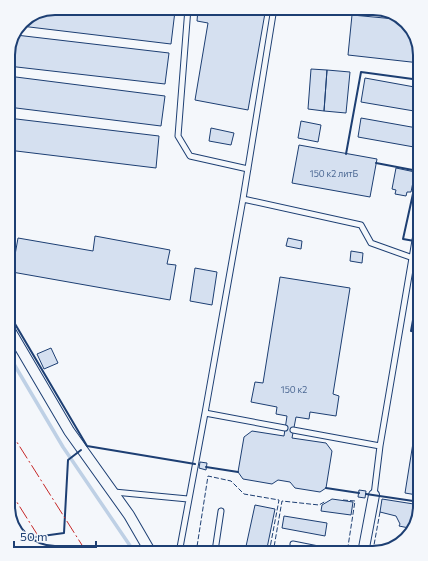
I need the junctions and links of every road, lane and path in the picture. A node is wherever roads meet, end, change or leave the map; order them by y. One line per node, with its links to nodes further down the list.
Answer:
1 (187, 15): 3 (lane)
2 (273, 15): 3 (lane)
3 (248, 169): 4 (lane)
4 (243, 199): 5 (lane); 7 (lane)
5 (413, 258): 10 (lane)
6 (15, 339): 11 (street)
7 (205, 413): 8 (lane); 13 (lane)
8 (285, 428)
9 (293, 430): 10 (lane)
10 (380, 446): 12 (lane)
11 (112, 492): 13 (lane); 16 (street)
12 (374, 495): 20 (street)
13 (188, 499): 17 (lane)
14 (221, 511): 18 (lane)
15 (293, 544): 19 (lane)
16 (147, 546)
17 (180, 546)
18 (216, 546)
19 (303, 546)
20 (364, 546)

